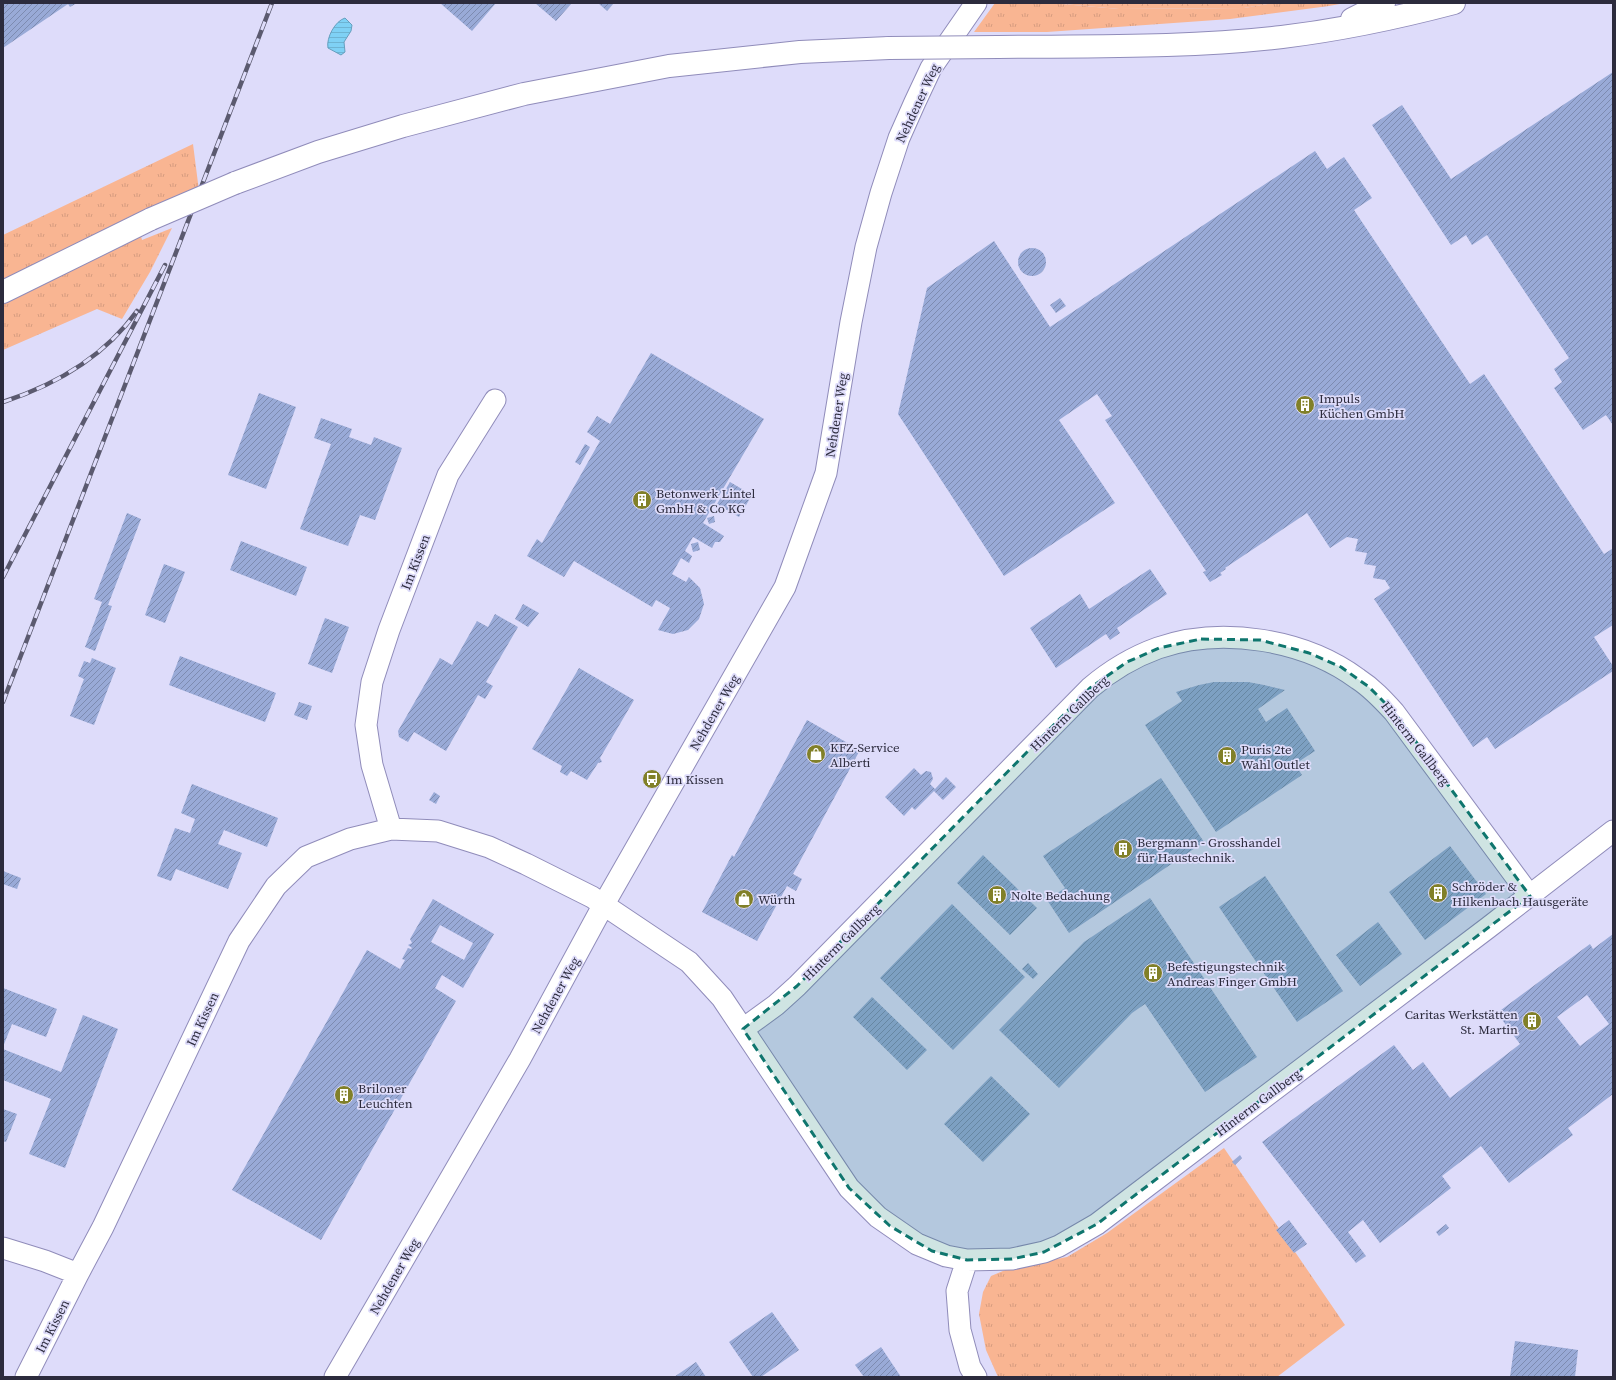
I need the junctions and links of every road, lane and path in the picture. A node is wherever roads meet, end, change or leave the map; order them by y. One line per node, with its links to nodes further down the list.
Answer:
1 (976, 3): 10 (street, Nehdener Weg)
2 (1384, 3): 4 (main road)
3 (1454, 3): 4 (main road)
4 (1332, 29): 5 (main road, bridge)
5 (3, 292)
6 (495, 400): 7 (street, Im Kissen)
7 (391, 828): 10 (street, Im Kissen); 14 (street, Im Kissen)
8 (1613, 831): 9 (street, Hinterm Gallberg)
9 (1530, 896): 11 (street, Hinterm Gallberg); 13 (street, Hinterm Gallberg)
10 (604, 904): 11 (street, Hinterm Gallberg); 16 (street, Nehdener Weg)
11 (743, 1029): 13 (street, Hinterm Gallberg)
12 (3, 1248): 14 (street)
13 (967, 1260): 17 (street)
14 (78, 1274): 15 (street, Im Kissen)
15 (26, 1377)
16 (335, 1377)
17 (976, 1377)

